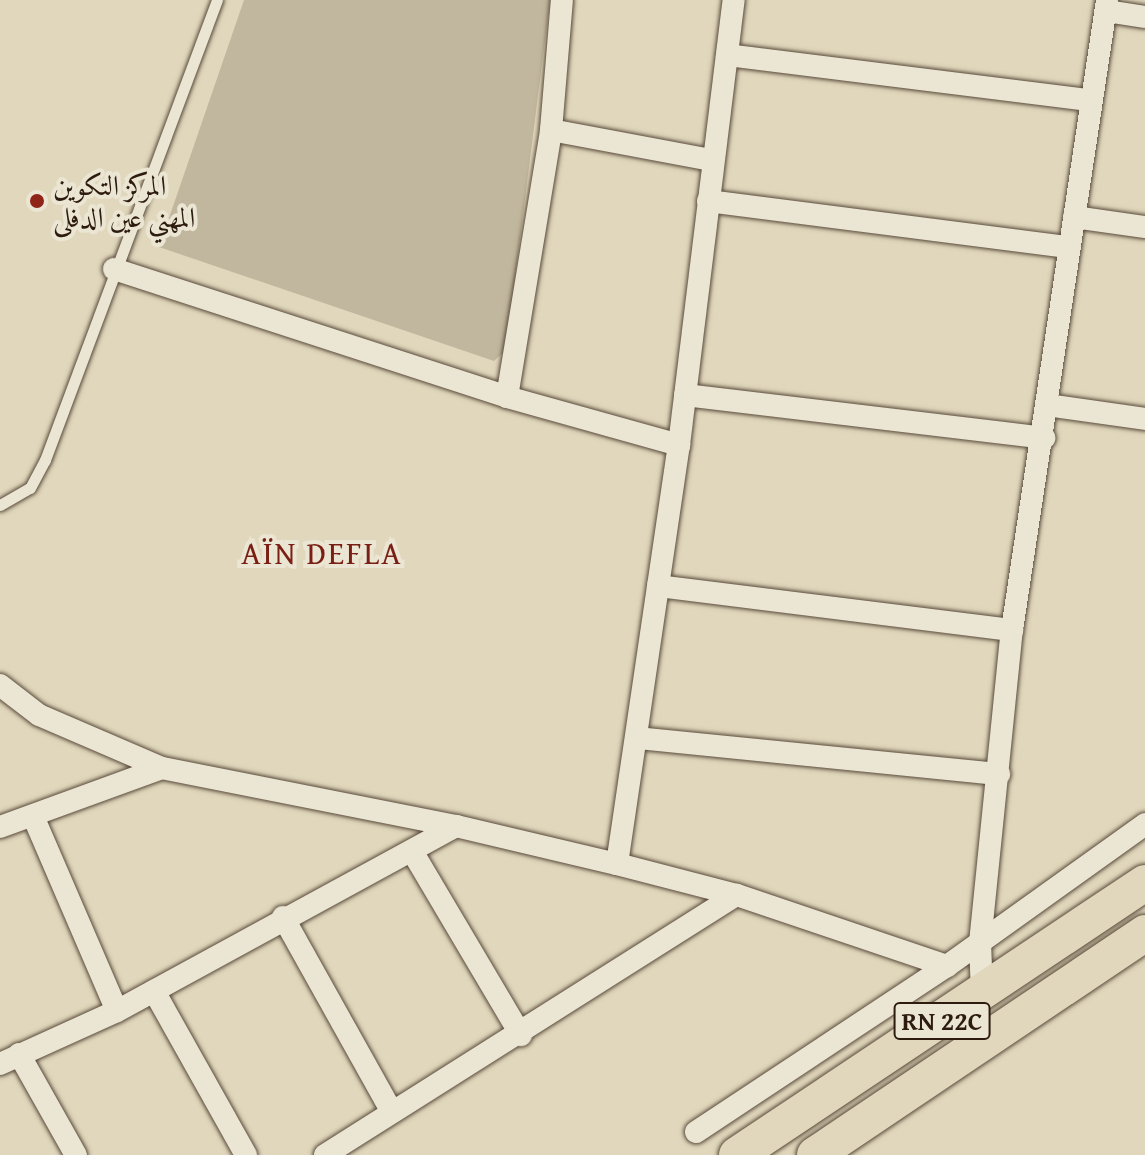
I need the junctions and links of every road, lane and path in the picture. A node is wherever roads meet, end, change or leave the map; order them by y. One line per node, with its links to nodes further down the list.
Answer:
1 (217, 0): 14 (lane)
2 (562, 0): 8 (street)
3 (734, 0): 6 (street)
4 (1107, 6): 5 (street); 7 (street)
5 (1145, 17)
6 (727, 55): 7 (street); 9 (street)
7 (1088, 100): 11 (street)
8 (551, 130): 9 (street); 16 (street)
9 (712, 160): 10 (street)
10 (708, 201): 13 (street); 15 (street)
11 (1074, 217): 12 (street); 13 (street)
12 (1145, 227)
13 (1068, 247): 17 (street)
14 (114, 269): 16 (street); 21 (lane)
15 (685, 395): 19 (street); 20 (street)
16 (507, 397): 20 (street)
17 (1047, 405): 18 (street); 19 (street)
18 (1145, 419)
19 (1044, 438): 23 (street)
20 (679, 445): 22 (street)
21 (0, 505)
22 (658, 586): 23 (street); 25 (street)
23 (1012, 630): 27 (street)
24 (0, 685): 26 (street)
25 (637, 738): 27 (street); 33 (street)
26 (162, 768): 28 (street); 30 (street)
27 (999, 774): 38 (street)
28 (33, 816): 31 (street); 42 (street)
29 (1145, 824): 38 (street)
30 (456, 826): 32 (street); 33 (street)
31 (0, 827)
32 (412, 851): 36 (street); 43 (street)
33 (617, 864): 35 (street)
34 (1145, 883): 41 (highway, RN 22C)
35 (737, 895): 39 (street); 43 (street)
36 (283, 917): 40 (street); 45 (street)
37 (1145, 933): 51 (highway, RN 22C)
38 (980, 943): 39 (street); 41 (street)
39 (947, 966): 46 (street)
40 (154, 991): 42 (street); 48 (street)
41 (982, 994): 50 (highway, RN 22C)
42 (117, 1011): 44 (street)
43 (521, 1035): 45 (street)
44 (10, 1059): 47 (street)
45 (392, 1112): 49 (street)
46 (696, 1132)
47 (76, 1155)
48 (246, 1155)
49 (325, 1155)
50 (737, 1155)
51 (815, 1155)

